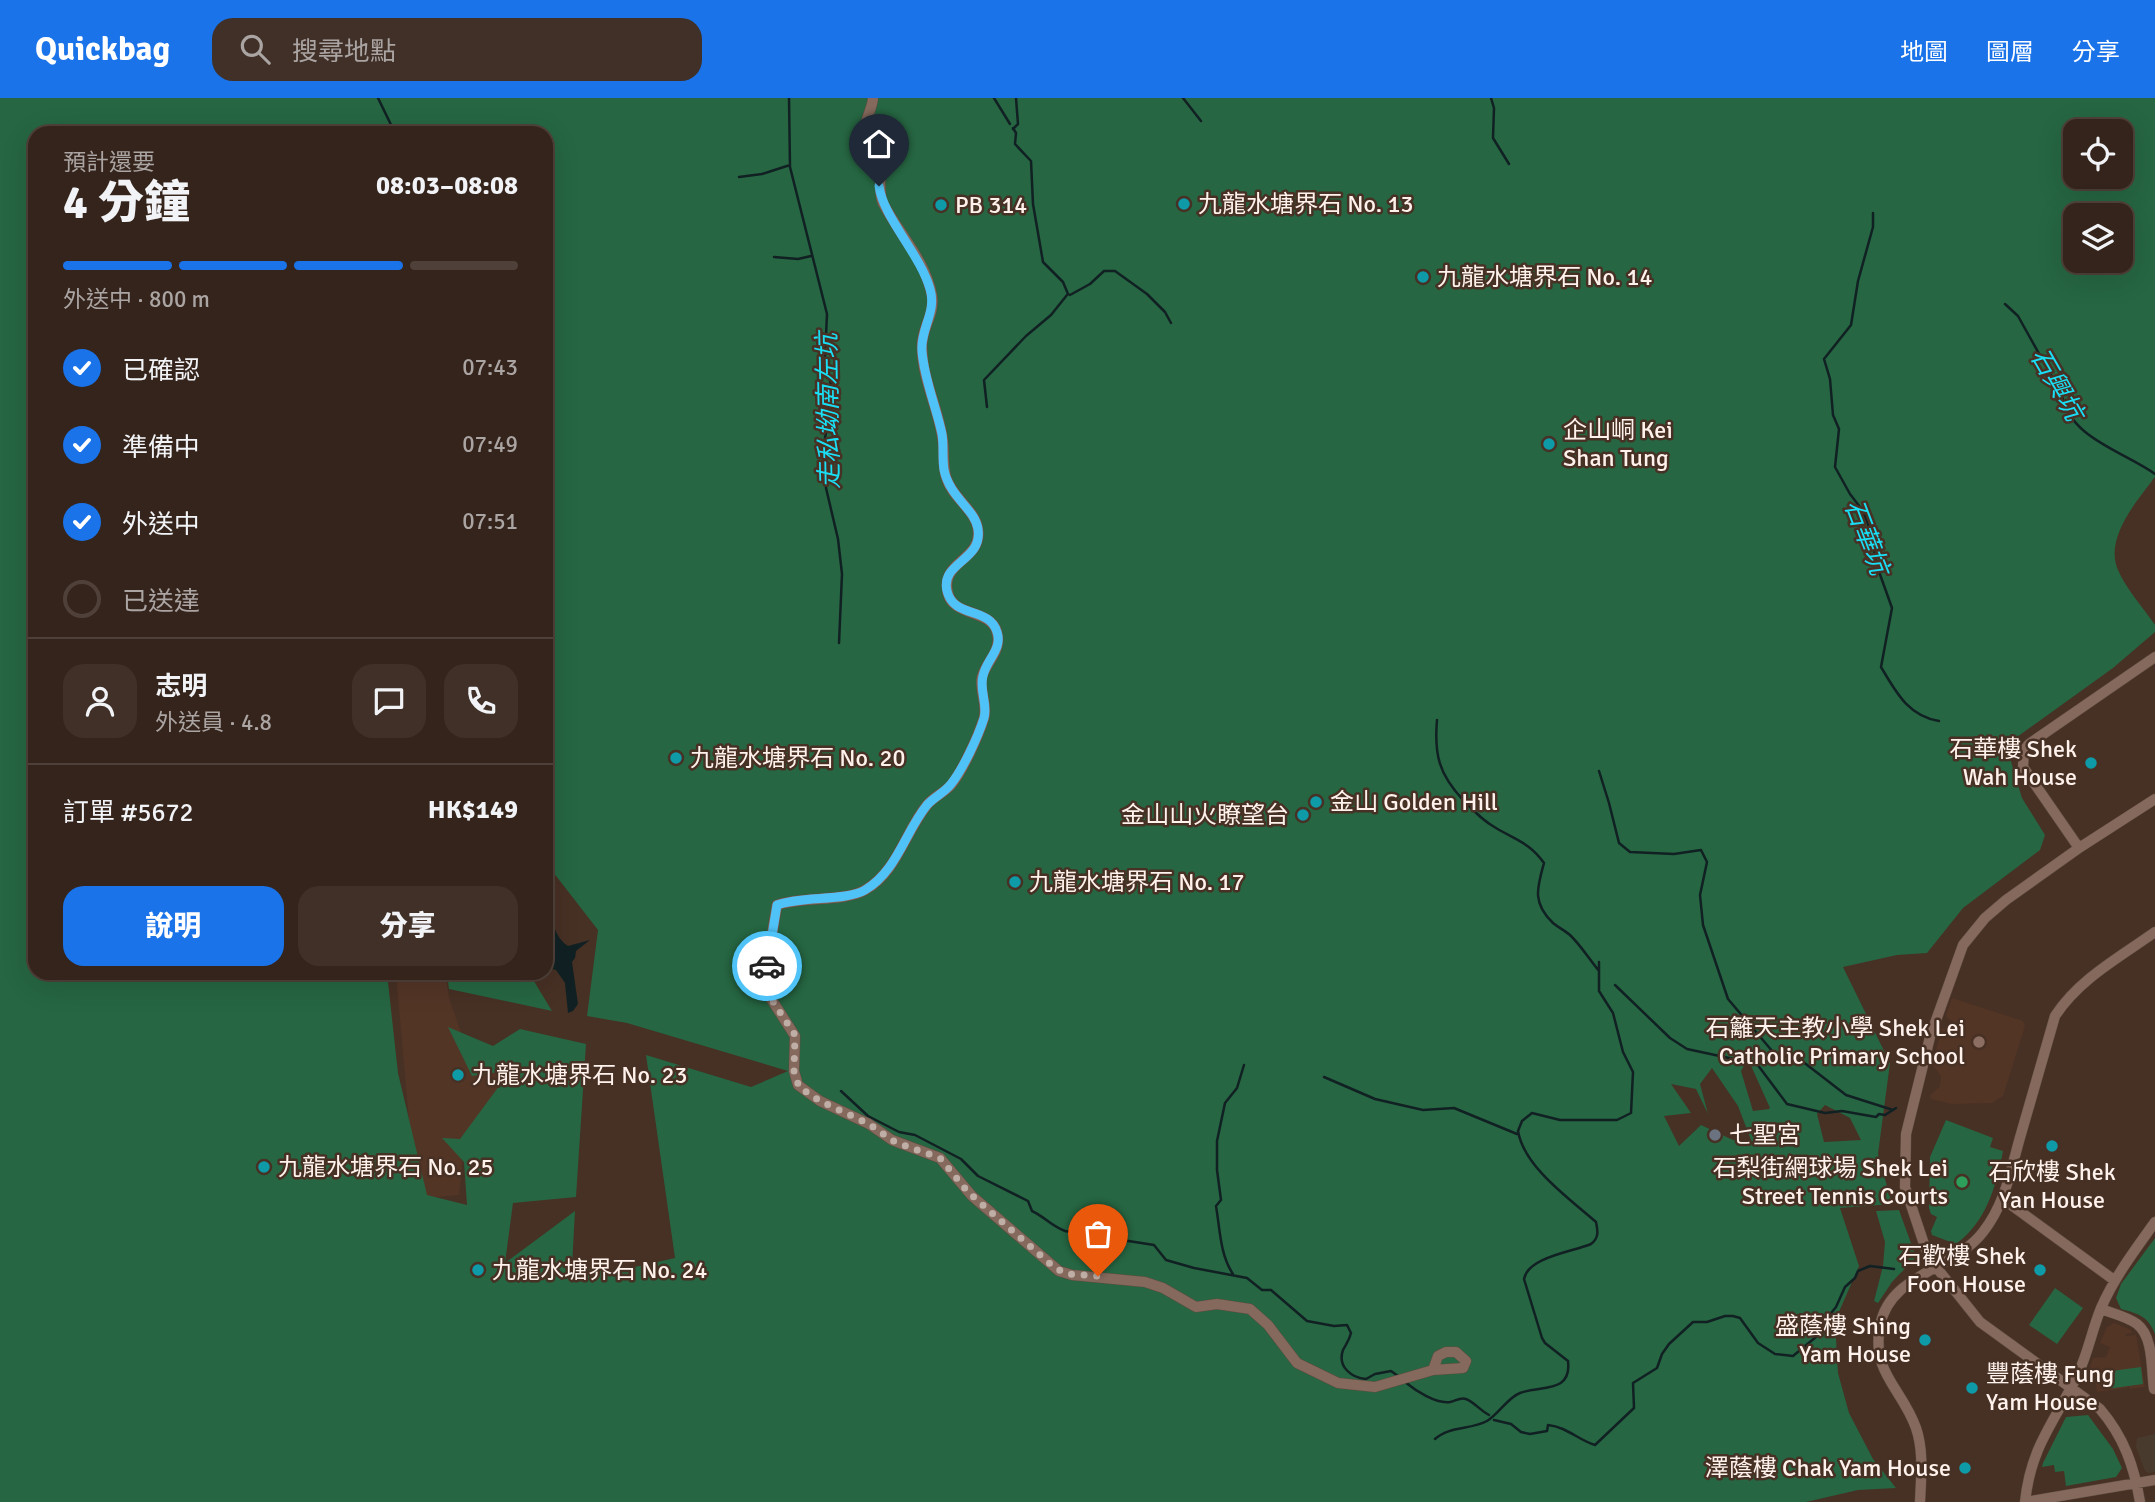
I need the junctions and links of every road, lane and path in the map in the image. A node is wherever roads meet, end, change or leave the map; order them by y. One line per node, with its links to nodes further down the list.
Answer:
1 (873, 98): 11 (street)
2 (2155, 657): 4 (street)
3 (2155, 799): 4 (street)
4 (2079, 848): 8 (street)
5 (2155, 932): 6 (street)
6 (2003, 1199): 8 (street); 9 (street)
7 (2155, 1222): 9 (street)
8 (1937, 1267): 12 (street); 16 (street)
9 (2114, 1280): 10 (street)
10 (2101, 1309): 12 (street); 13 (street)
11 (1433, 1370)
12 (2071, 1387): 15 (street); 17 (street)
13 (2154, 1389)
14 (2155, 1480): 15 (street)
15 (2137, 1483): 17 (street); 18 (street)
16 (1920, 1502)
17 (2025, 1502)
18 (2140, 1502)

